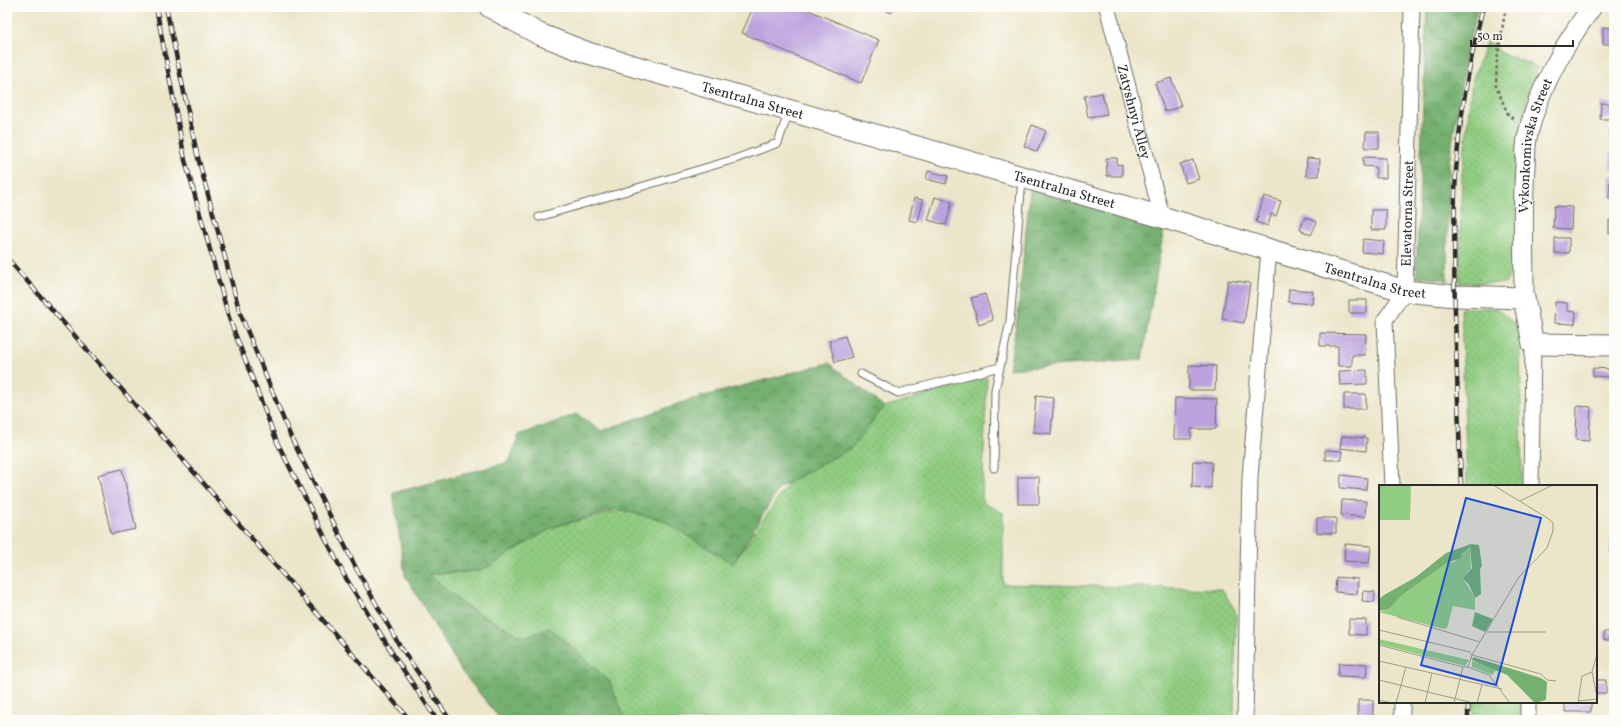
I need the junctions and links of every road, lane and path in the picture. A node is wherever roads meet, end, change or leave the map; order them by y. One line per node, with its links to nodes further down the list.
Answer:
1 (490, 7): 6 (main road, Tsentralna Street)
2 (1107, 7): 9 (street, Zatyshnyi Alley)
3 (1412, 7): 12 (street, Elevatorna Street)
4 (1506, 7): 7 (path)
5 (1592, 7): 7 (street, Vykonkomivska Street)
6 (789, 111): 8 (main road, Tsentralna Street); 10 (lane)
7 (1527, 135): 13 (street, Vykonkomivska Street)
8 (1022, 177): 9 (main road, Tsentralna Street); 16 (lane)
9 (1162, 217): 11 (main road, Tsentralna Street)
10 (539, 218)
11 (1269, 249): 12 (main road, Tsentralna Street); 23 (street)
12 (1405, 291): 13 (main road, Tsentralna Street); 19 (street)
13 (1524, 298): 14 (main road)
14 (1533, 344): 15 (main road); 20 (street)
15 (1614, 345)
16 (1000, 367): 17 (lane); 18 (lane)
17 (861, 374)
18 (994, 468)
19 (1392, 485)
20 (1531, 485)
21 (1402, 703): 24 (street)
22 (1528, 703): 25 (street)
23 (1246, 720)
24 (1402, 720)
25 (1528, 720)

